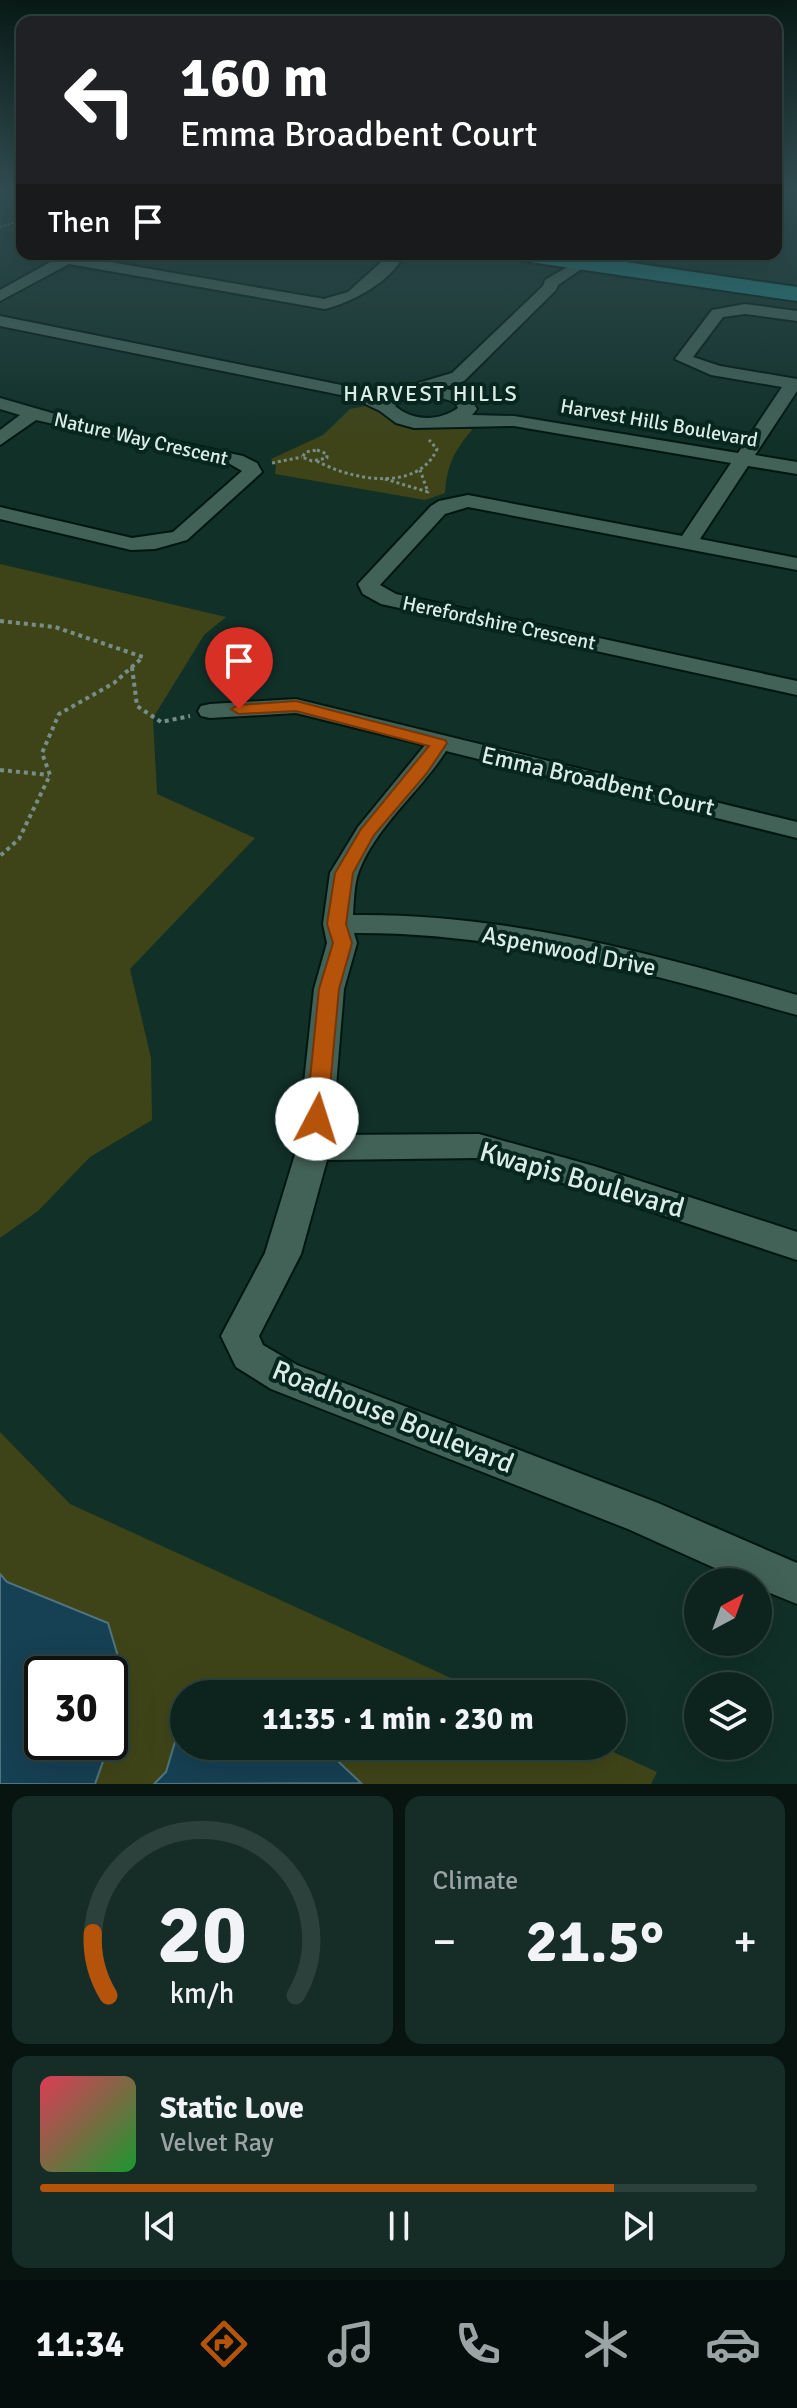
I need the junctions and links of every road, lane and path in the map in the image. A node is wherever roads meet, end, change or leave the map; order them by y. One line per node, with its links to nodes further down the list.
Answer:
1 (39, 274): 7 (street)
2 (168, 274): 3 (street)
3 (378, 274)
4 (572, 274): 10 (street)
5 (635, 274): 6 (main road)
6 (797, 294)
7 (0, 296)
8 (797, 316): 11 (street)
9 (0, 321): 13 (street)
10 (458, 377): 12 (street); 14 (street)
11 (795, 384): 23 (street)
12 (411, 391): 13 (street); 14 (street, Harvest Hills Boulevard); 16 (street)
13 (356, 393): 16 (street)
14 (465, 400): 18 (street); 19 (street, Harvest Hills Boulevard)
15 (0, 403): 17 (street, Nature Way Crescent)
16 (386, 407): 18 (street, Harvest Hills Boulevard)
17 (32, 414): 21 (street, Nature Way Crescent); 25 (street, Nature Way Crescent)
18 (448, 420): 19 (street, Harvest Hills Boulevard)
19 (514, 421): 23 (street, Harvest Hills Boulevard)
20 (423, 436): 27 (path)
21 (0, 439)
22 (302, 457): 24 (path); 24 (path); 25 (path)
23 (743, 460): 26 (street, Harvest Hills Boulevard); 30 (street)
24 (317, 461): 28 (path)
25 (250, 467): 29 (street, Nature Way Crescent)
26 (797, 468)
27 (420, 470): 28 (path); 28 (path)
28 (384, 478)
29 (0, 513)
30 (688, 542): 31 (street, Herefordshire Crescent); 34 (street, Herefordshire Crescent)
31 (797, 564)
32 (0, 621): 33 (path)
33 (132, 667): 35 (path); 38 (path)
34 (797, 688)
35 (210, 711): 36 (street, Emma Broadbent Court)
36 (439, 743): 39 (street, Emma Broadbent Court); 41 (street, Roadhouse Boulevard)
37 (0, 770): 38 (path)
38 (50, 775): 40 (path)
39 (797, 830)
40 (0, 856)
41 (337, 924): 42 (street, Aspenwood Drive); 43 (street, Roadhouse Boulevard)
42 (797, 1005)
43 (314, 1148): 44 (street, Kwapis Boulevard); 45 (street, Roadhouse Boulevard)
44 (797, 1246)
45 (797, 1584)

